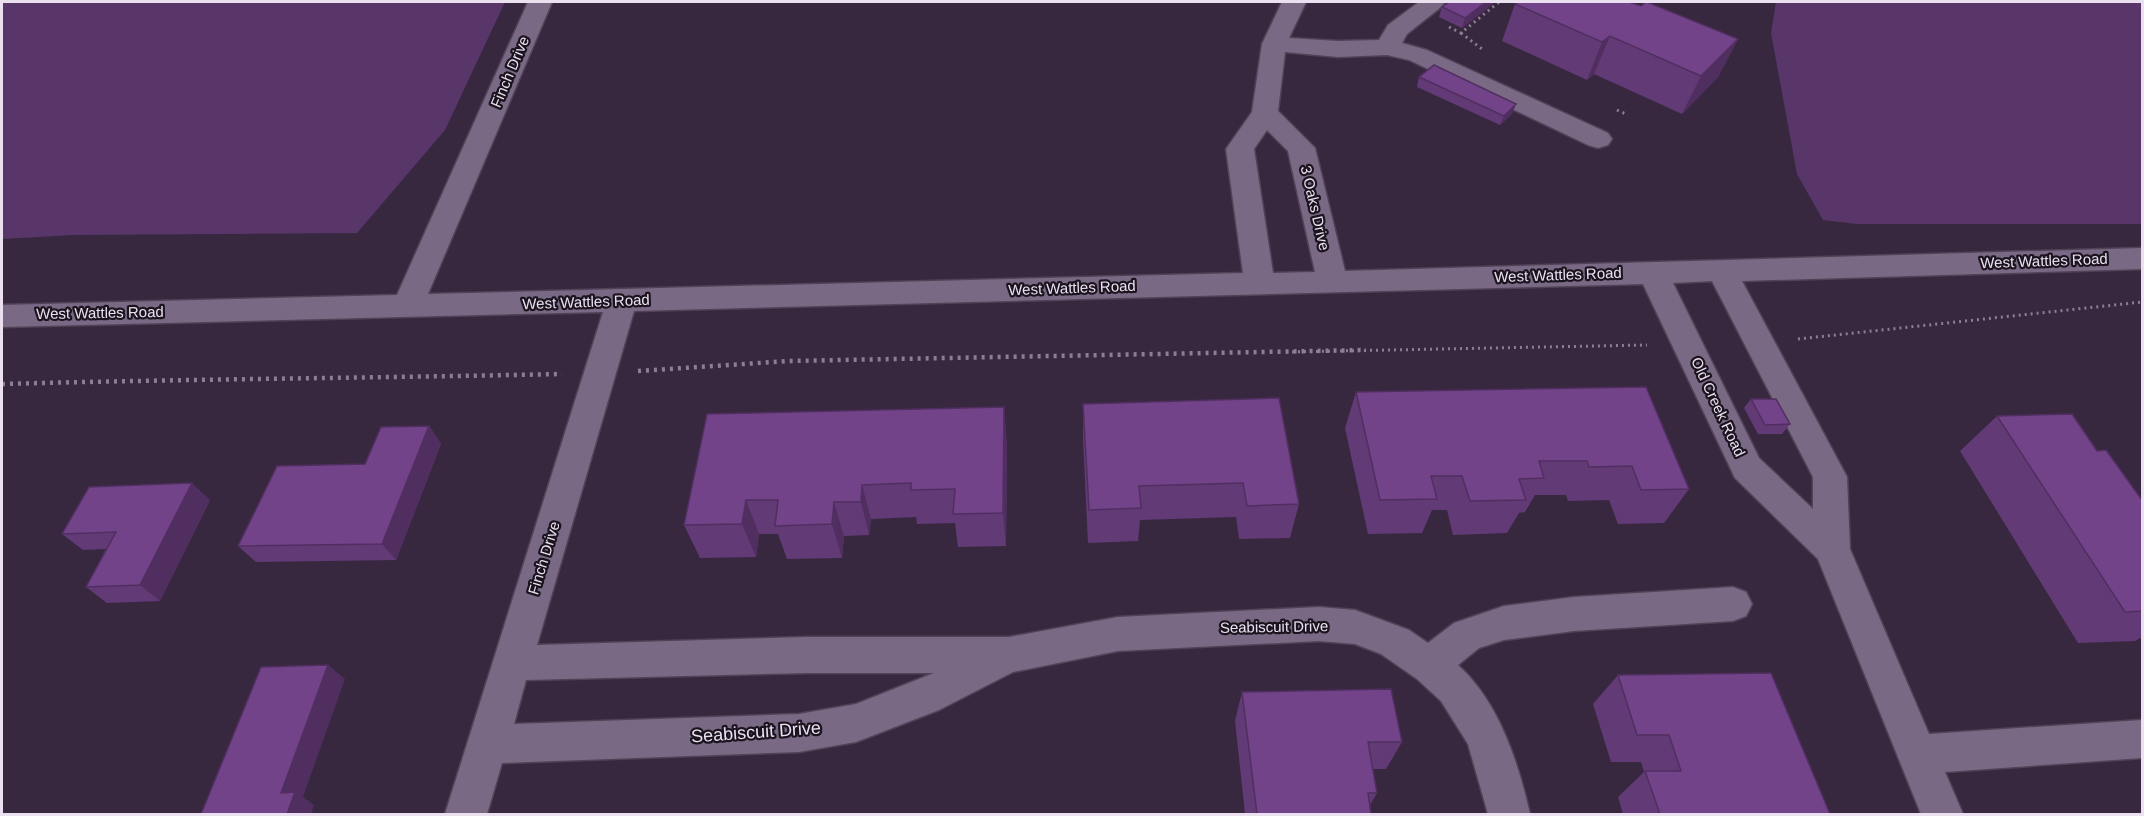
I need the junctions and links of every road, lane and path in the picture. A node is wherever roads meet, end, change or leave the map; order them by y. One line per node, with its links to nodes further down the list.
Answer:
1 (540, 2): 16 (street, Finch Drive)
2 (1294, 2): 5 (street)
3 (1499, 2): 4 (path)
4 (1437, 13): 6 (street)
5 (1274, 44): 6 (street); 7 (street)
6 (1387, 47): 8 (street)
7 (1265, 113): 12 (street, 3 Oaks Drive); 13 (street)
8 (1598, 138)
9 (2142, 258): 10 (street, West Wattles Road)
10 (1721, 270): 11 (street, West Wattles Road); 23 (street, Old Creek Road)
11 (1653, 273): 12 (street, West Wattles Road); 23 (street, Old Creek Road)
12 (1333, 282): 13 (street, West Wattles Road)
13 (1260, 284): 14 (street, West Wattles Road)
14 (622, 301): 16 (street, West Wattles Road); 26 (street, Finch Drive)
15 (2142, 302): 18 (path)
16 (407, 306): 17 (street, West Wattles Road)
17 (2, 316)
18 (1792, 339)
19 (1655, 344): 20 (path)
20 (634, 372)
21 (569, 373): 22 (path)
22 (2, 384)
23 (1833, 549): 30 (street, Old Creek Road)
24 (1733, 604): 27 (street)
25 (1009, 654): 26 (street, Seabiscuit Drive); 27 (street, Seabiscuit Drive); 29 (street, Seabiscuit Drive)
26 (512, 663): 29 (street, Finch Drive)
27 (1431, 666): 32 (street, Seabiscuit Drive)
28 (2142, 739): 30 (street)
29 (488, 744): 31 (street, Finch Drive)
30 (1918, 754): 33 (street, Old Creek Road)
31 (466, 814)
32 (1509, 814)
33 (1942, 814)

